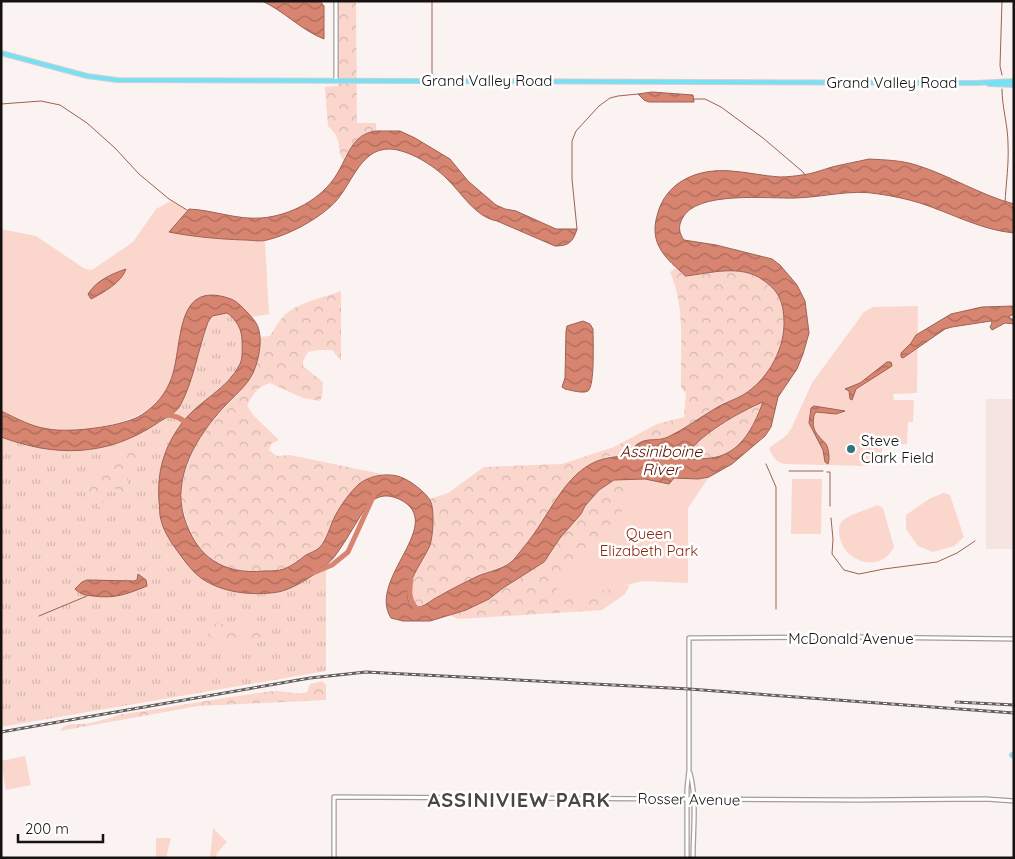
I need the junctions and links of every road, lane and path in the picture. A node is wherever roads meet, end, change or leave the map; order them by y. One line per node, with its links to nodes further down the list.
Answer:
1 (336, 1): 3 (street)
2 (1, 52): 3 (main road, Grand Valley Road)
3 (336, 79): 5 (main road, Grand Valley Road)
4 (1014, 82): 5 (main road, Grand Valley Road); 5 (main road, Grand Valley Road)
5 (977, 83)
6 (1014, 639): 7 (street, McDonald Avenue)
7 (689, 770): 8 (street); 9 (street)
8 (687, 799): 9 (street, Rosser Avenue); 11 (street, Rosser Avenue); 12 (street)
9 (693, 799): 10 (street, Rosser Avenue); 13 (street)
10 (1014, 801)
11 (334, 858)
12 (687, 858)
13 (693, 858)

